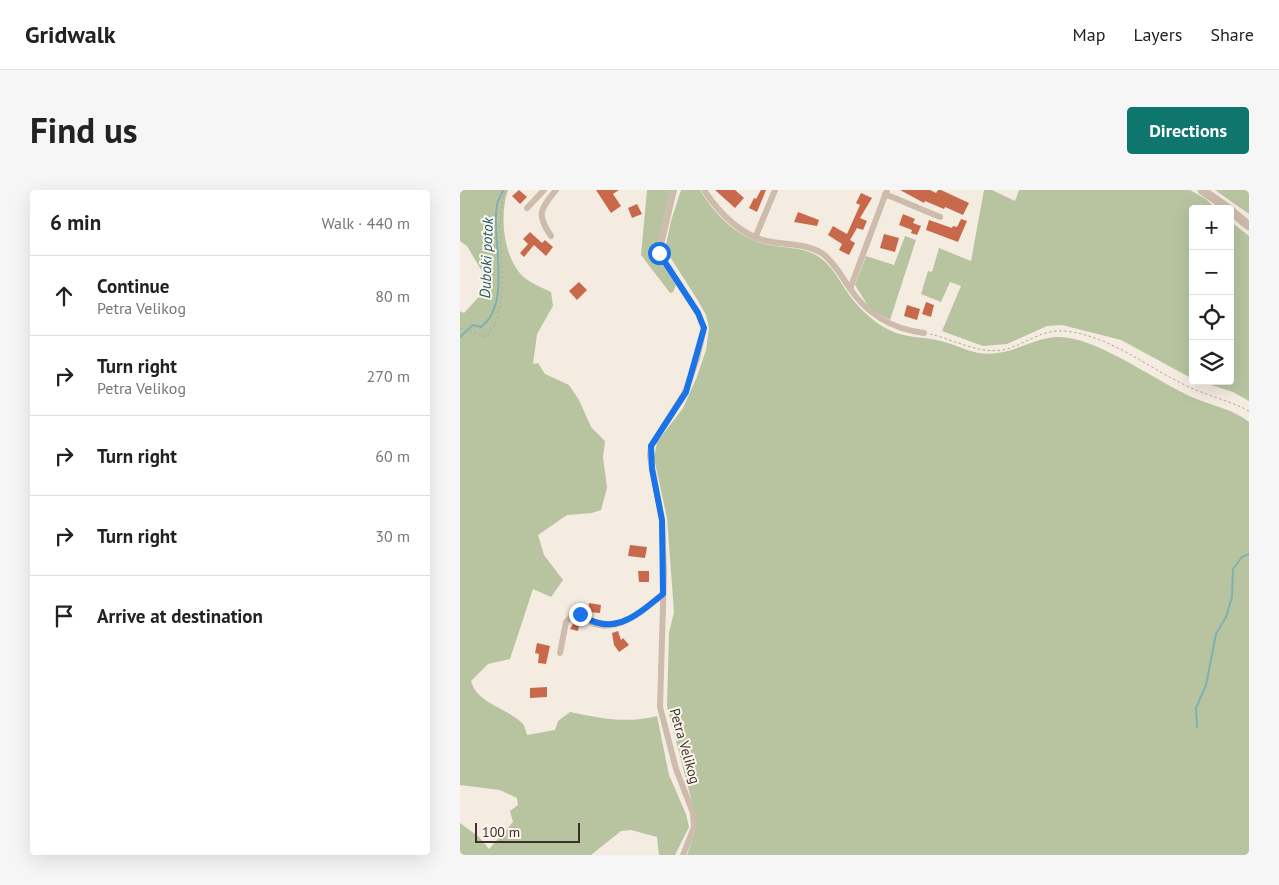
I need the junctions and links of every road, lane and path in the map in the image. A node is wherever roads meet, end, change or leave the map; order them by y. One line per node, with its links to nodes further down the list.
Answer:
1 (505, 190): 17 (path)
2 (544, 190): 10 (street)
3 (556, 190): 14 (street)
4 (674, 190): 20 (street, Petra Velikog)
5 (704, 190): 15 (street)
6 (775, 190): 15 (street)
7 (1202, 190): 9 (street)
8 (886, 192): 12 (street); 16 (street)
9 (1223, 205)
10 (527, 208)
11 (1234, 213): 13 (street)
12 (940, 217)
13 (1249, 226)
14 (551, 236)
15 (755, 238): 16 (street)
16 (850, 289): 18 (street)
17 (461, 328)
18 (924, 333): 19 (path)
19 (1249, 411)
20 (663, 594): 21 (street); 22 (street, Petra Velikog)
21 (560, 653)
22 (683, 855)

